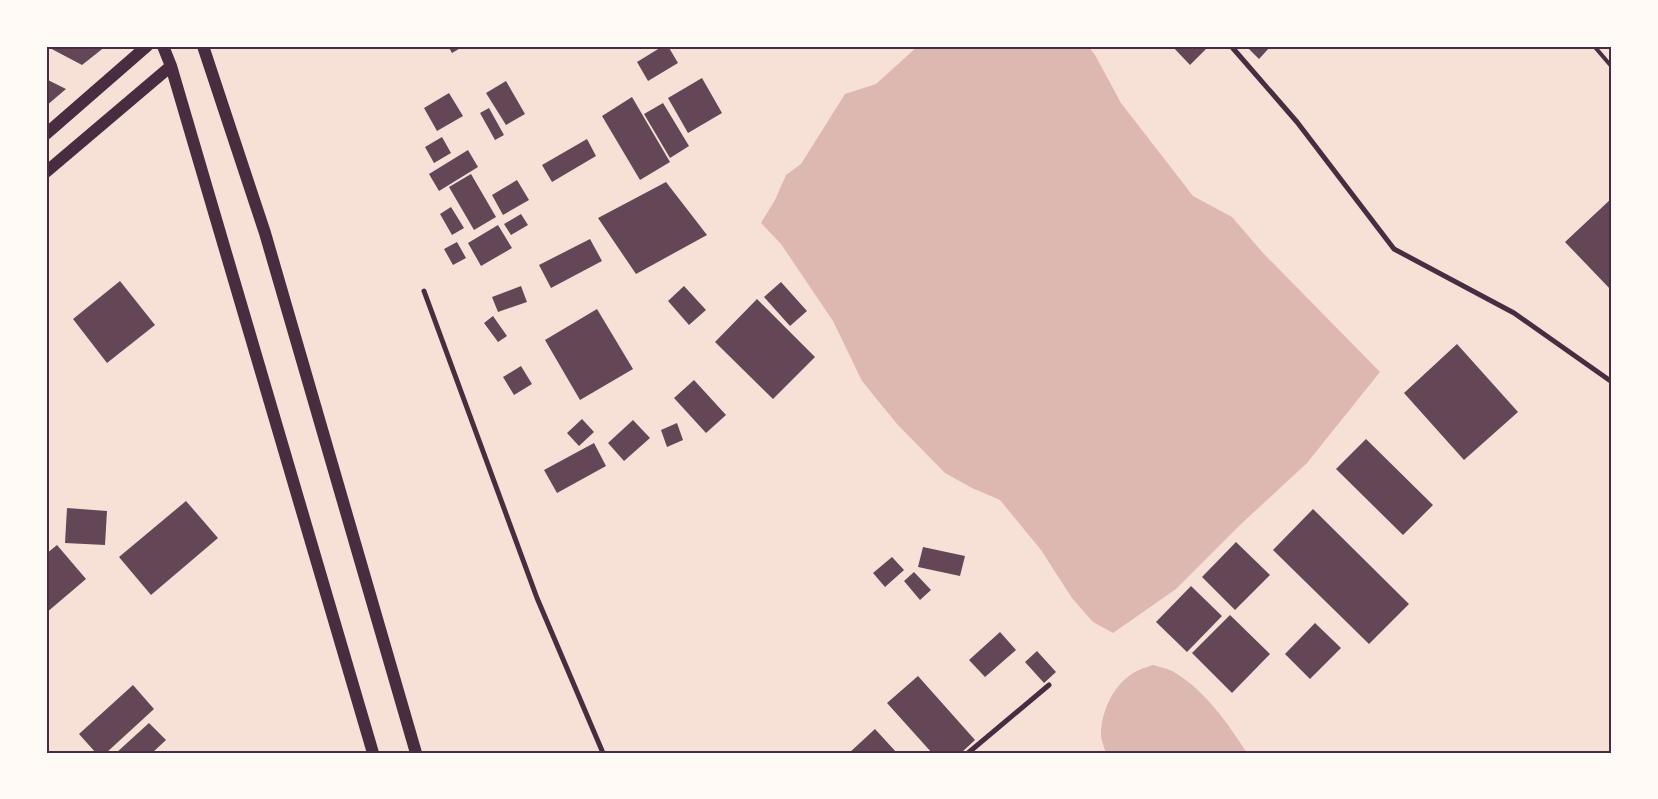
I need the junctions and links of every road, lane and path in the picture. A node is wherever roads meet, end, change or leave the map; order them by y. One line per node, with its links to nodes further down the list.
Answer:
1 (147, 46): 8 (main road)
2 (163, 46): 6 (main road)
3 (203, 46): 13 (main road)
4 (1231, 46): 11 (street)
5 (1594, 46): 7 (lane)
6 (171, 66): 9 (main road); 14 (main road)
7 (1612, 67)
8 (46, 134)
9 (46, 172)
10 (424, 291): 15 (street)
11 (1612, 382)
12 (1049, 685): 16 (street)
13 (412, 752)
14 (373, 753)
15 (603, 753)
16 (968, 753)

